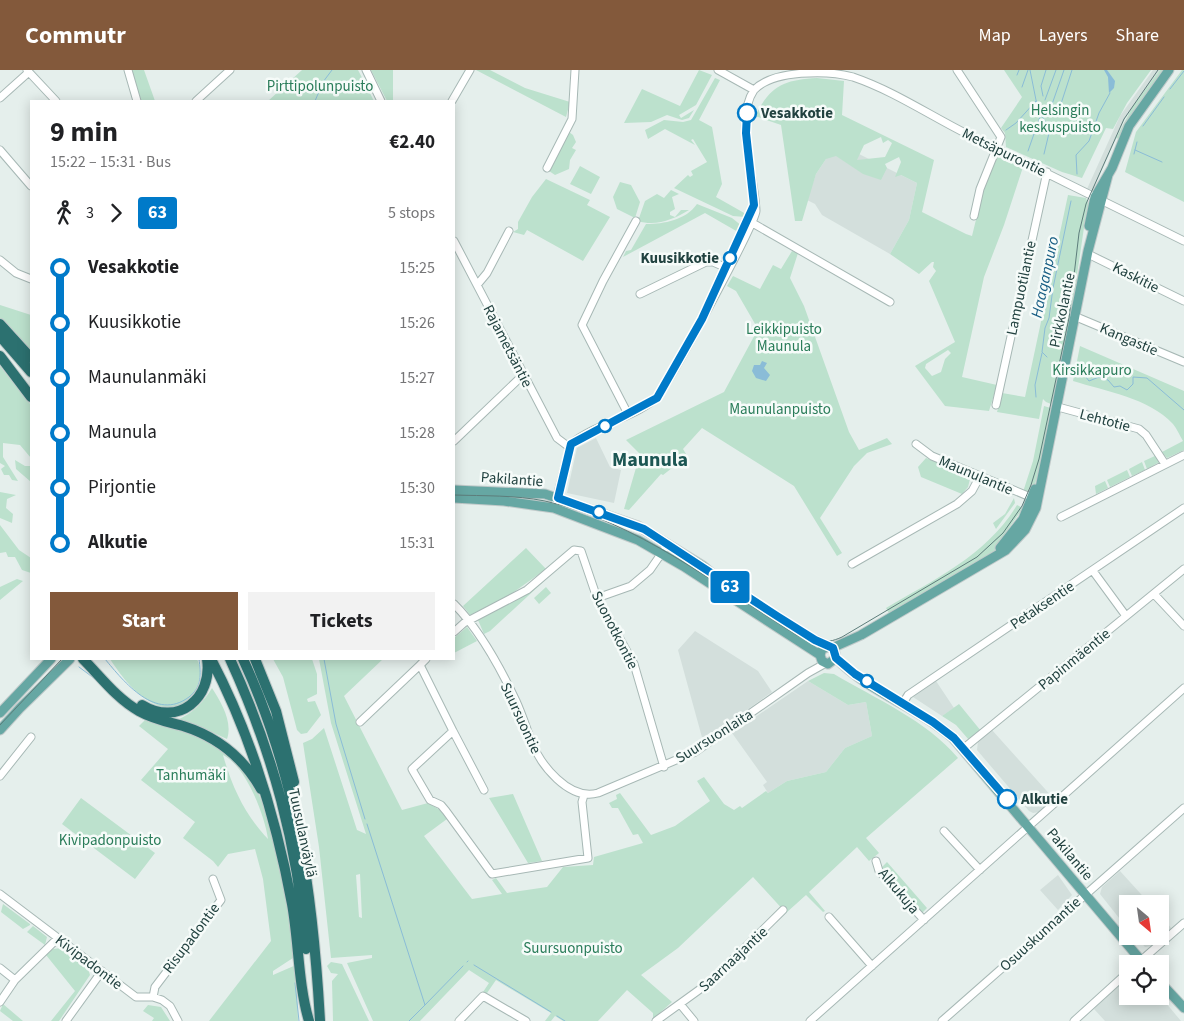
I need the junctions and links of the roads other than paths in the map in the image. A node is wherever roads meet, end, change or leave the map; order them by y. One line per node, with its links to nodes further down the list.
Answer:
1 (128, 70): 13 (street)
2 (230, 70): 14 (street)
3 (366, 70): 15 (street)
4 (470, 70): 16 (street)
5 (575, 70): 19 (street)
6 (718, 70): 10 (street)
7 (956, 70): 17 (street)
8 (1169, 70): 22 (main road, Pirkkolantie)
9 (28, 71): 11 (street); 12 (street)
10 (754, 90): 17 (street, Metsäpurontie); 25 (street)
11 (0, 98)
12 (55, 100)
13 (137, 100)
14 (197, 100)
15 (381, 100)
16 (453, 100)
17 (998, 148): 20 (street, Metsäpurontie); 23 (street)
18 (0, 150): 21 (street)
19 (547, 168)
20 (1047, 172): 22 (street, Metsäpurontie); 47 (street, Lampuotilantie)
21 (30, 185)
22 (1098, 198): 27 (street, Metsäpurontie); 29 (main road, Pirkkolantie)
23 (974, 216)
24 (636, 221): 49 (street)
25 (750, 222): 31 (street); 36 (street)
26 (509, 232): 33 (street)
27 (1184, 241)
28 (455, 243): 33 (street, Rajametsäntie)
29 (1088, 252): 35 (street, Kaskitie); 37 (main road, Pirkkolantie)
30 (0, 260): 32 (street)
31 (728, 268): 34 (street); 49 (street)
32 (30, 279)
33 (477, 285): 44 (street, Rajametsäntie)
34 (640, 294)
35 (1184, 301)
36 (890, 302)
37 (1074, 316): 42 (street, Kangastie); 48 (main road, Pirkkolantie)
38 (0, 324): 41 (highway)
39 (0, 336): 43 (highway)
40 (0, 355): 45 (highway); 46 (highway)
41 (30, 357)
42 (1184, 362)
43 (30, 371)
44 (523, 375): 50 (street); 52 (street, Rajametsäntie)
45 (30, 387)
46 (30, 396)
47 (996, 405)
48 (1058, 407): 54 (street, Lehtotie); 59 (main road, Pirkkolantie)
49 (628, 414): 52 (street)
50 (455, 440)
51 (916, 444): 55 (street, Maunulantie)
52 (569, 447): 58 (street)
53 (1184, 455): 54 (street)
54 (1165, 464): 62 (street)
55 (980, 476): 59 (street, Maunulantie); 65 (street)
56 (455, 490): 58 (main road, Pakilantie)
57 (455, 498): 60 (main road, Pakilantie)
58 (558, 498): 60 (street); 63 (main road, Pakilantie)
59 (1035, 499): 75 (main road, Pirkkolantie)
60 (554, 508): 64 (main road, Pakilantie)
61 (1184, 508): 67 (street, Petaksentie)
62 (1061, 517)
63 (668, 544): 64 (street); 75 (main road, Pakilantie)
64 (662, 553): 69 (street); 86 (main road, Pakilantie)
65 (852, 564)
66 (1184, 569): 68 (street, Papinmäentie)
67 (1093, 571): 71 (street); 90 (street, Petaksentie)
68 (1154, 594): 71 (street, Papinmäentie); 73 (street)
69 (597, 598): 72 (street, Suonotkontie); 97 (street, Suonotkontie)
70 (455, 605): 72 (street, Suursuontie)
71 (1126, 616): 96 (street, Papinmäentie)
72 (469, 620): 74 (street); 100 (street, Suursuontie)
73 (1184, 626)
74 (455, 631)
75 (833, 652): 86 (main road); 86 (main road); 88 (main road, Pakilantie)
76 (50, 660): 91 (main road)
77 (69, 660): 93 (main road)
78 (84, 660): 102 (highway)
79 (94, 660): 80 (highway)
80 (207, 660)
81 (212, 660): 102 (highway)
82 (230, 660): 130 (highway, Tuusulanväylä)
83 (243, 660): 105 (highway, Tuusulanväylä)
84 (255, 660): 105 (highway)
85 (425, 660): 87 (street)
86 (823, 660): 88 (main road, Pakilantie); 97 (street, Suursuonlaita)
87 (420, 665): 92 (street); 94 (street)
88 (855, 674): 90 (main road, Pakilantie)
89 (1184, 688): 103 (street)
90 (903, 703): 96 (main road, Pakilantie)
91 (0, 712)
92 (360, 722)
93 (0, 730)
94 (453, 731): 99 (street); 100 (street)
95 (32, 737): 98 (street)
96 (964, 748): 103 (main road, Pakilantie)
97 (664, 767): 100 (street, Suursuonlaita)
98 (0, 776)
99 (484, 790)
100 (584, 795)
101 (1184, 808): 110 (street, Osuuskunnantie)
102 (272, 813): 130 (highway)
103 (1029, 826): 107 (street); 110 (main road, Pakilantie)
104 (944, 830): 107 (street)
105 (305, 860): 131 (highway, Tuusulanväylä)
106 (876, 861): 113 (street, Alkukuja)
107 (980, 870): 113 (street)
108 (213, 879): 124 (street, Risupadontie)
109 (0, 894): 115 (street, Kivipadontie)
110 (1086, 894): 116 (main road, Pakilantie); 137 (street, Osuuskunnantie)
111 (783, 910): 126 (street, Saarnaajantie)
112 (829, 917): 118 (street)
113 (924, 920): 118 (street)
114 (1184, 923): 117 (street)
115 (58, 938): 120 (street, Kivipadontie); 121 (street)
116 (1135, 955)
117 (1150, 955)
118 (872, 966): 136 (street)
119 (0, 968): 121 (street)
120 (102, 971): 124 (street, Kivipadontie); 128 (street)
121 (15, 980): 125 (street)
122 (1119, 980): 138 (street)
123 (1169, 993): 127 (main road)
124 (153, 997): 129 (street, Kivipadontie)
125 (0, 1002)
126 (680, 1004): 134 (street, Saarnaajantie); 135 (street)
127 (1183, 1009)
128 (66, 1021)
129 (178, 1021)
130 (309, 1021)
131 (320, 1021)
132 (459, 1021): 133 (street)
133 (526, 1021)
134 (656, 1021)
135 (694, 1021)
136 (810, 1021)
137 (942, 1021)
138 (1074, 1021)

